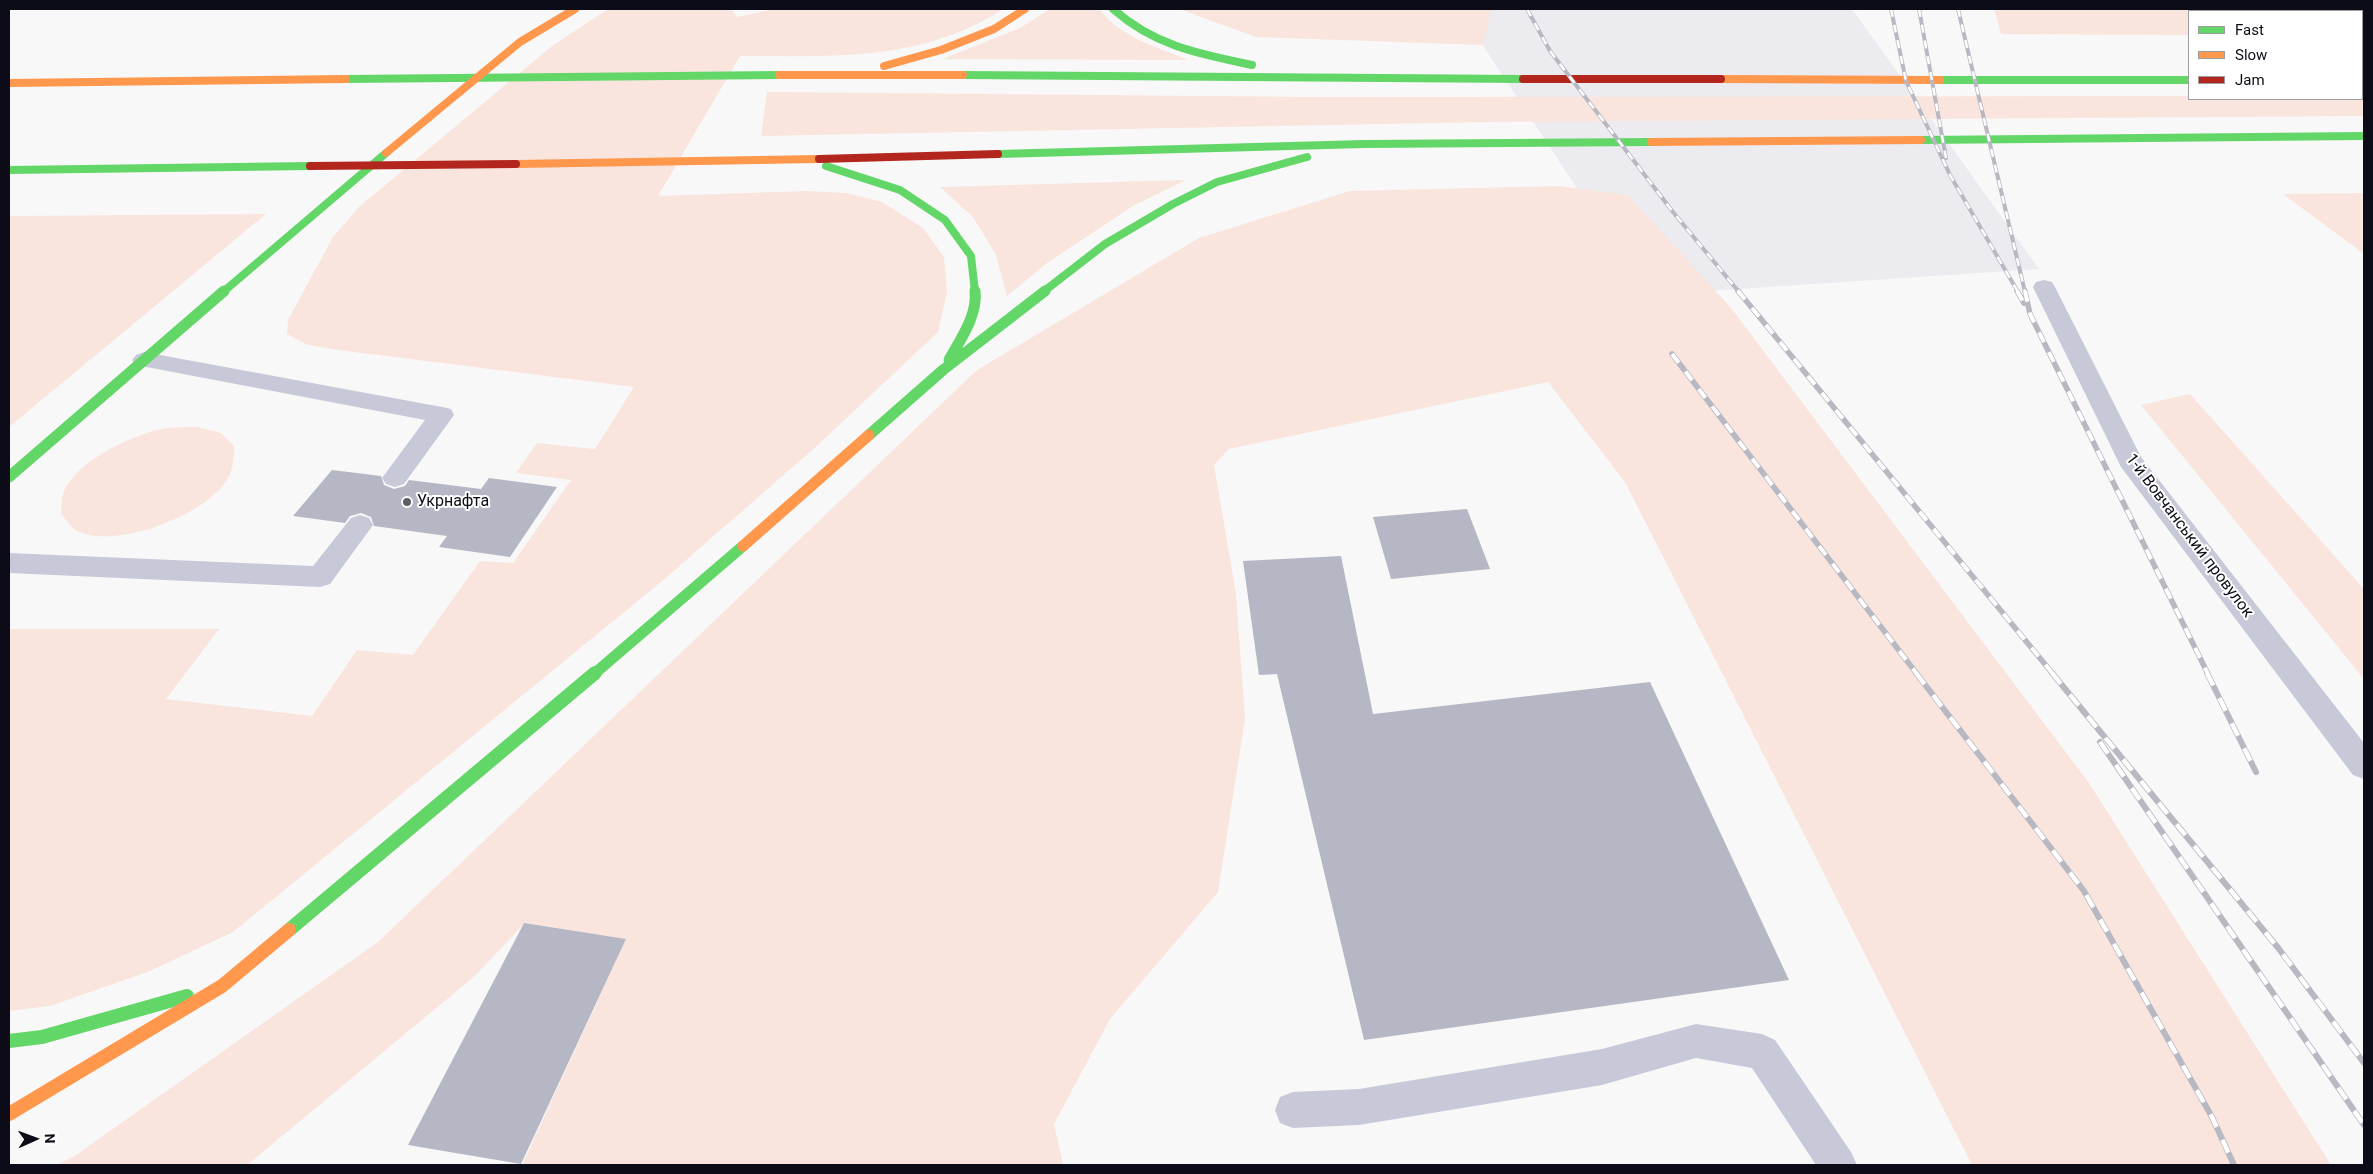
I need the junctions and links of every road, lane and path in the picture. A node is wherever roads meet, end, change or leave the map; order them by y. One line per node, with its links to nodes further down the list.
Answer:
1 (575, 9): 13 (main road)
2 (1026, 9): 4 (main road)
3 (1113, 9): 5 (main road)
4 (837, 74): 5 (main road); 7 (main road)
5 (1350, 79): 6 (main road)
6 (2188, 80)
7 (9, 83)
8 (2364, 136): 9 (main road)
9 (1364, 144): 10 (main road); 14 (main road)
10 (808, 160): 11 (main road); 14 (main road)
11 (9, 170)
12 (2044, 287): 19 (street, 1-й Вовчанський провулок)
13 (144, 360): 15 (main road); 16 (street)
14 (943, 370): 20 (main road)
15 (9, 477)
16 (395, 478)
17 (360, 524): 18 (street)
18 (9, 563)
19 (2364, 766)
20 (222, 986): 21 (main road); 23 (main road)
21 (9, 1041)
22 (1293, 1110): 24 (street)
23 (9, 1114)
24 (1838, 1165)

